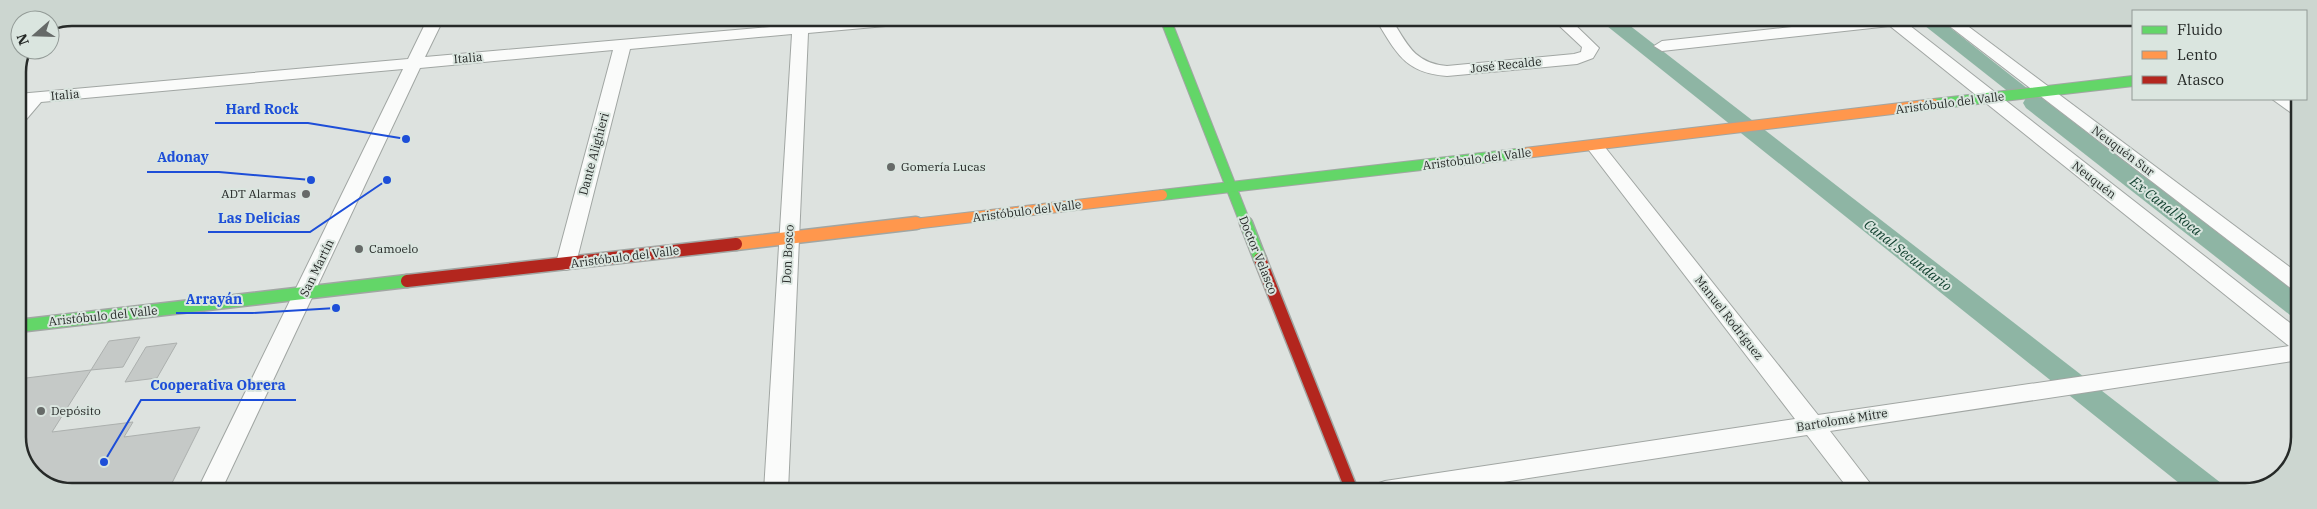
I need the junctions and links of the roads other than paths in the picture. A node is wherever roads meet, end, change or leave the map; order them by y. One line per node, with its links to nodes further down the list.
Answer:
1 (432, 26): 12 (street, San Martín)
2 (776, 26): 10 (street, Italia)
3 (801, 26): 22 (street, Don Bosco)
4 (1168, 26): 21 (street, Doctor Velasco)
5 (1388, 26): 6 (street, José Recalde)
6 (1568, 26)
7 (1839, 26): 11 (street)
8 (1900, 26): 17 (street, Neuquén)
9 (1957, 26): 14 (street, Neuquén Sur)
10 (623, 44): 12 (street, Italia); 23 (street, Dante Alighieri)
11 (1662, 46)
12 (416, 63): 15 (street, Italia); 25 (street, San Martín)
13 (2132, 81): 14 (street, Aristóbulo del Valle)
14 (2044, 92): 17 (street, Aristóbulo del Valle); 24 (street, Neuquén Sur)
15 (36, 97): 16 (street, Italia); 18 (street)
16 (26, 98)
17 (1990, 98): 19 (street, Aristóbulo del Valle); 27 (street, Neuquén)
18 (26, 109)
19 (1722, 130): 20 (street, Aristobulo del Valle)
20 (1594, 145): 21 (street, Aristobulo del Valle); 29 (street, Manuel Rodríguez)
21 (1232, 187): 22 (street, Aristóbulo del Valle); 32 (street, Doctor Velasco)
22 (789, 238): 23 (street, Aristóbulo del Valle); 31 (street, Don Bosco)
23 (566, 263): 25 (street, Aristóbulo del Valle)
24 (2291, 278)
25 (304, 293): 26 (street, Aristóbulo del Valle); 30 (street, San Martín)
26 (26, 325)
27 (2291, 336)
28 (2291, 353): 29 (street, Bartolomé Mitre)
29 (1812, 425): 33 (street, Bartolomé Mitre); 34 (street, Manuel Rodríguez)
30 (213, 483)
31 (776, 483)
32 (1349, 483)
33 (1437, 483)
34 (1858, 483)

